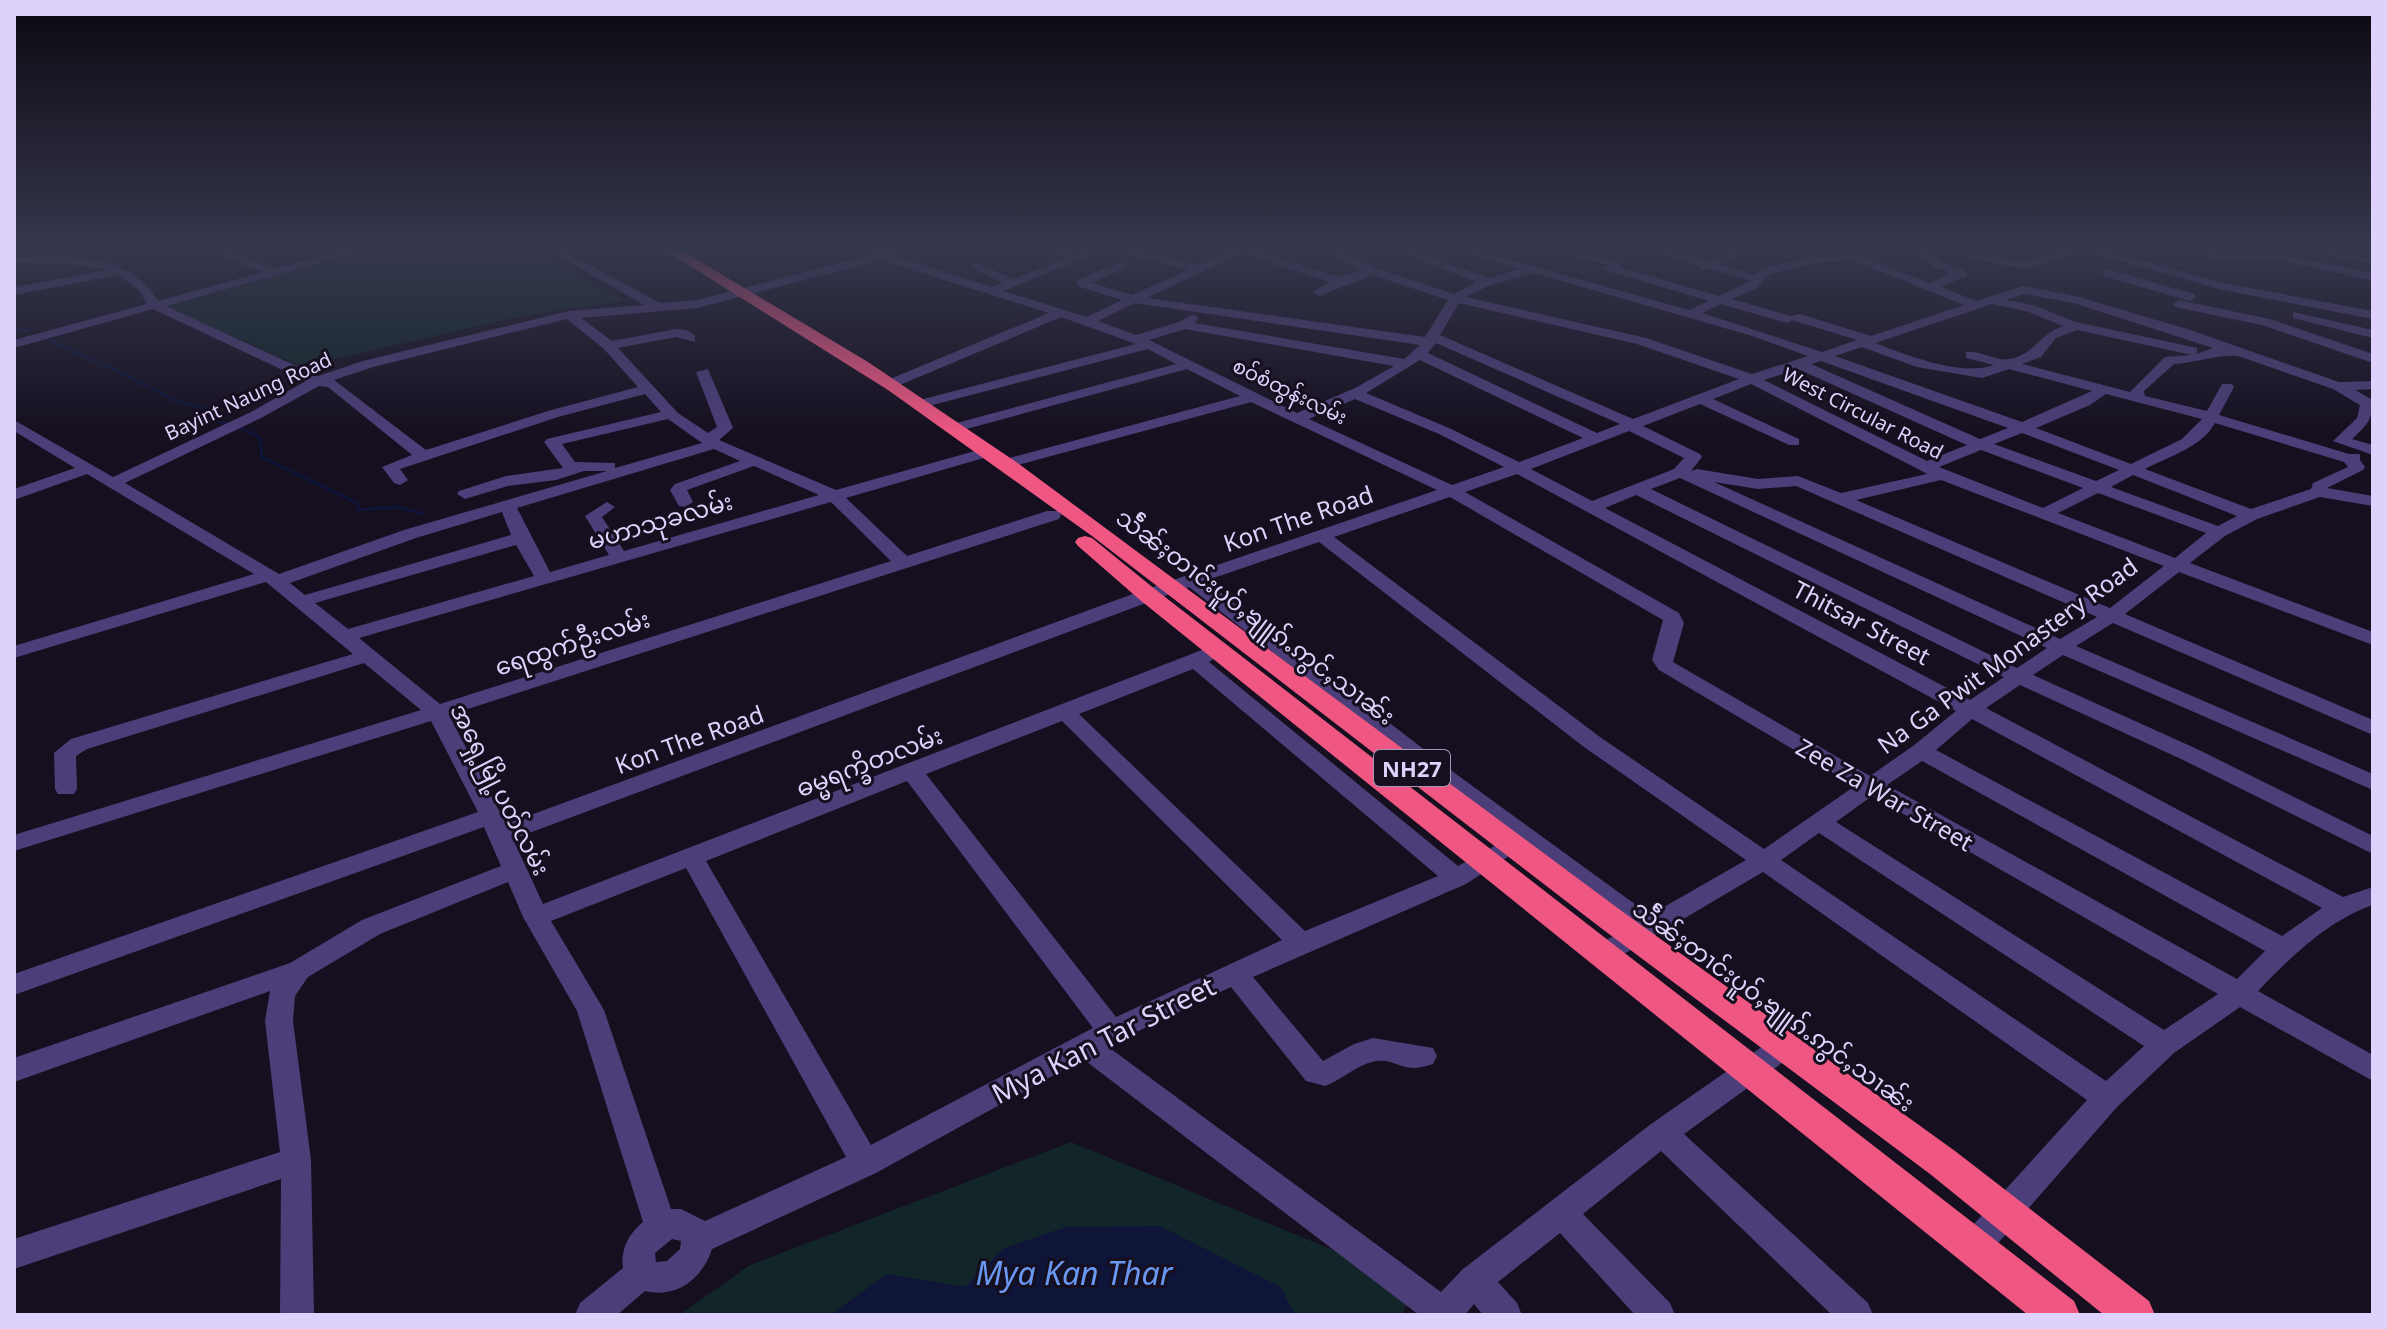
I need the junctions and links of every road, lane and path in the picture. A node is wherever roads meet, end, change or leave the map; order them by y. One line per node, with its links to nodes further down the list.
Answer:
1 (132, 311): 41 (street)
2 (167, 311): 55 (street)
3 (607, 311): 25 (street, Bayint Naung Road)
4 (761, 311): 83 (highway, သဵႅၼ်ႈတၢင်းပူဝ်ႇၶျူၵ်ႉဢွင်ႇသၢၼ်း / NH27)
5 (764, 311): 56 (highway, သဵႅၼ်ႈတၢင်းပူဝ်ႇၶျူၵ်ႉဢွင်ႇသၢၼ်း / NH27)
6 (1053, 311): 22 (street, စဝ်စံထွန်းလမ်း)
7 (1107, 311): 30 (street)
8 (1202, 311): 32 (street); 38 (street)
9 (1449, 311): 38 (street)
10 (1508, 311): 54 (street, West Circular Road)
11 (1685, 311): 23 (street)
12 (1696, 311): 23 (street)
13 (1765, 311): 27 (street)
14 (1813, 311): 27 (street)
15 (1961, 311): 40 (street, Kon The Road)
16 (2037, 311): 33 (street)
17 (2110, 311): 28 (street, Kon The Road)
18 (2154, 311): 28 (street)
19 (2204, 311): 24 (street)
20 (2311, 311): 29 (street)
21 (2352, 311): 26 (street)
22 (1060, 313): 30 (street, စဝ်စံထွန်းလမ်း); 56 (street)
23 (1692, 313): 35 (street)
24 (2219, 314): 31 (street); 43 (street)
25 (569, 315): 42 (street); 55 (street, Bayint Naung Road)
26 (2373, 315)
27 (1791, 318): 35 (street); 40 (street)
28 (2132, 318): 43 (street)
29 (2292, 318): 31 (street); 34 (street); 36 (street)
30 (1087, 321): 39 (street, စဝ်စံထွန်းလမ်း)
31 (2265, 322): 48 (street)
32 (1184, 325): 39 (street); 50 (street)
33 (2076, 326): 46 (street); 52 (street)
34 (2312, 328)
35 (1754, 332): 47 (street)
36 (2373, 334)
37 (690, 339): 42 (street)
38 (1432, 340): 44 (street); 72 (street)
39 (1144, 342): 49 (street, စဝ်စံထွန်းလမ်း); 66 (street)
40 (1867, 342): 47 (street, Kon The Road); 52 (street)
41 (14, 344)
42 (609, 346): 60 (street)
43 (2235, 351): 46 (street); 58 (street)
44 (1419, 354): 50 (street); 75 (street)
45 (1971, 355): 52 (street)
46 (2208, 355): 64 (street)
47 (1825, 356): 51 (street, Kon The Road); 74 (street)
48 (2373, 359)
49 (1191, 364): 63 (street, စဝ်စံထွန်းလမ်း); 73 (street)
50 (1406, 364): 62 (street)
51 (1799, 364): 54 (street, Kon The Road); 80 (street)
52 (2007, 365): 61 (street)
53 (703, 372): 78 (street)
54 (1752, 379): 65 (street, Kon The Road); 87 (street, West Circular Road)
55 (317, 381): 82 (street); 92 (street, Bayint Naung Road)
56 (890, 384): 66 (highway, သဵႅၼ်ႈတၢင်းပူဝ်ႇၶျူၵ်ႉဢွင်ႇသၢၼ်း / NH27)
57 (2373, 385): 58 (street)
58 (2338, 386): 77 (street)
59 (2227, 387): 67 (street)
60 (649, 388): 68 (street); 70 (street)
61 (2103, 390): 64 (street); 74 (street)
62 (1353, 393): 69 (street); 88 (street, Thitsar Street)
63 (1252, 397): 69 (street, စဝ်စံထွန်းလမ်း); 83 (street, မဟာသုခလမ်း)
64 (2132, 398): 67 (street)
65 (1701, 399): 72 (street, Kon The Road); 79 (street)
66 (921, 404): 73 (highway, သဵႅၼ်ႈတၢင်းပူဝ်ႇၶျူၵ်ႉဢွင်ႇသၢၼ်း / NH27)
67 (2214, 412): 77 (street); 84 (street); 90 (street)
68 (670, 414): 76 (street); 78 (street)
69 (1297, 419): 97 (street, စဝ်စံထွန်းလမ်း)
70 (538, 420): 76 (street); 82 (street)
71 (14, 425): 92 (street, အရှေ့မြို့ပတ်လမ်း)
72 (1633, 426): 75 (street, Kon The Road); 91 (street)
73 (954, 428): 83 (highway, သဵႅၼ်ႈတၢင်းပူဝ်ႇၶျူၵ်ႉဢွင်ႇသၢၼ်း / NH27)
74 (2023, 428): 80 (street); 90 (street)
75 (1596, 438): 88 (street, Kon The Road)
76 (554, 441): 89 (street)
77 (2341, 441): 81 (street)
78 (712, 442): 85 (street); 86 (street)
79 (1794, 442)
80 (1980, 445): 87 (street); 95 (street)
81 (2372, 450): 84 (street)
82 (422, 455): 94 (street)
83 (989, 457): 101 (street, မဟာသုခလမ်း); 109 (highway, သဵႅၼ်ႈတၢင်းပူဝ်ႇၶျူၵ်ႉဢွင်ႇသၢၼ်း / NH27); 119 (highway, သဵႅၼ်ႈတၢင်းပူဝ်ႇၶျူၵ်ႉဢွင်ႇသၢၼ်း / NH27)
84 (2350, 459): 98 (street)
85 (754, 461): 101 (street); 104 (street)
86 (637, 467): 89 (street); 105 (street)
87 (1926, 467): 93 (street, West Circular Road)
88 (1518, 468): 97 (street, Kon The Road); 107 (street, Thitsar Street)
89 (578, 469): 99 (street)
90 (2132, 469): 95 (street); 110 (street)
91 (1680, 472): 96 (street); 102 (street); 125 (street)
92 (100, 474): 100 (street, Bayint Naung Road); 117 (street, အရှေ့မြို့ပတ်လမ်း)
93 (1942, 475): 102 (street); 108 (street, West Circular Road)
94 (400, 480)
95 (2096, 488): 108 (street); 111 (street)
96 (1639, 490): 107 (street); 129 (street)
97 (1452, 491): 112 (street, Kon The Road); 137 (street, Zee Za War Street)
98 (2319, 492): 103 (street, Na Ga Pwit Monastery Road); 110 (street, Na Ga Pwit Monastery Road)
99 (465, 494)
100 (14, 495)
101 (833, 495): 114 (street, မဟာသုခလမ်း); 115 (street)
102 (1837, 499): 122 (street)
103 (2373, 501)
104 (685, 502)
105 (507, 505): 113 (street); 117 (street)
106 (607, 507): 114 (street)
107 (1589, 508): 130 (street, Thitsar Street)
108 (2044, 514): 116 (street, West Circular Road)
109 (1053, 515): 115 (street, ရေထွက်ဦးလမ်း); 120 (highway, သဵႅၼ်ႈတၢင်းပူဝ်ႇၶျူၵ်ႉဢွင်ႇသၢၼ်း / NH27)
110 (2251, 515): 111 (street, Na Ga Pwit Monastery Road)
111 (2219, 532): 116 (street, Na Ga Pwit Monastery Road)
112 (1321, 535): 119 (street, Kon The Road); 146 (street)
113 (521, 538): 118 (street); 121 (street)
114 (619, 556): 118 (street, မဟာသုခလမ်း)
115 (904, 563): 131 (street, ရေထွက်ဦးလမ်း)
116 (2178, 564): 122 (street, Na Ga Pwit Monastery Road); 124 (street, West Circular Road)
117 (273, 578): 121 (street, အရှေ့မြို့ပတ်လမ်း); 126 (street)
118 (544, 578): 123 (street, မဟာသုခလမ်း)
119 (1184, 583): 120 (street, Kon The Road); 142 (highway, သဵႅၼ်ႈတၢင်းပူဝ်ႇၶျူၵ်ႉဢွင်ႇသၢၼ်း / NH27); 152 (street)
120 (1148, 595): 128 (highway, သဵႅၼ်ႈတၢင်းပူဝ်ႇၶျူၵ်ႉဢွင်ႇသၢၼ်း / NH27); 140 (street, Kon The Road)
121 (303, 601): 123 (street, အရှေ့မြို့ပတ်လမ်း)
122 (2110, 617): 125 (street, Na Ga Pwit Monastery Road); 133 (street)
123 (346, 636): 127 (street, အရှေ့မြို့ပတ်လမ်း)
124 (2371, 637)
125 (2061, 647): 129 (street, Na Ga Pwit Monastery Road); 136 (street)
126 (14, 652)
127 (369, 655): 131 (street, အရှေ့မြို့ပတ်လမ်း); 138 (street)
128 (1208, 655): 132 (street, ဓမ္မရက္ခိတလမ်း); 145 (highway, သဵႅၼ်ႈတၢင်းပူဝ်ႇၶျူၵ်ႉဢွင်ႇသၢၼ်း / NH27); 148 (street)
129 (2020, 677): 130 (street, Na Ga Pwit Monastery Road); 143 (street)
130 (1972, 708): 134 (street, Na Ga Pwit Monastery Road); 150 (street, Thitsar Street)
131 (437, 712): 140 (street, အရှေ့မြို့ပတ်လမ်း); 141 (street, ရေထွက်ဦးလမ်း)
132 (1065, 712): 135 (street, ဓမ္မရက္ခိတလမ်း); 153 (street)
133 (2373, 728)
134 (1921, 751): 137 (street, Na Ga Pwit Monastery Road); 154 (street)
135 (912, 772): 144 (street, ဓမ္မရက္ခိတလမ်း); 160 (street)
136 (2373, 783)
137 (1869, 785): 139 (street, Na Ga Pwit Monastery Road); 159 (street, Zee Za War Street)
138 (66, 789)
139 (1819, 822): 146 (street, Na Ga Pwit Monastery Road); 161 (street)
140 (495, 825): 147 (street, အရှေ့မြို့ပတ်လမ်း); 158 (street, Kon The Road)
141 (14, 843)
142 (1512, 845): 145 (street, Mya Kan Tar Street); 152 (highway, သဵႅၼ်ႈတၢင်းပူဝ်ႇၶျူၵ်ႉဢွင်ႇသၢၼ်း / NH27)
143 (2373, 846)
144 (692, 858): 151 (street, ဓမ္မရက္ခိတလမ်း); 170 (street)
145 (1487, 861): 148 (street, Mya Kan Tar Street); 155 (highway, သဵႅၼ်ႈတၢင်းပူဝ်ႇၶျူၵ်ႉဢွင်ႇသၢၼ်း / NH27)
146 (1763, 861): 152 (street, Na Ga Pwit Monastery Road); 167 (street)
147 (514, 870): 151 (street, အရှေ့မြို့ပတ်လမ်း); 156 (street)
148 (1457, 878): 153 (street, Mya Kan Tar Street)
149 (2373, 896): 150 (street)
150 (2341, 907): 154 (street)
151 (536, 917): 173 (street, အရှေ့မြို့ပတ်လမ်း)
152 (1640, 932): 155 (street, Na Ga Pwit Monastery Road); 162 (highway, သဵႅၼ်ႈတၢင်းပူဝ်ႇၶျူၵ်ႉဢွင်ႇသၢၼ်း / NH27)
153 (1301, 943): 157 (street, Mya Kan Tar Street)
154 (2283, 949): 159 (street)
155 (1603, 954): 166 (highway, သဵႅၼ်ႈတၢင်းပူဝ်ႇၶျူၵ်ႉဢွင်ႇသၢၼ်း / NH27)
156 (299, 970): 165 (street); 169 (street)
157 (1235, 973): 160 (street, Mya Kan Tar Street); 163 (street)
158 (14, 985)
159 (2239, 994): 161 (street); 164 (street, Zee Za War Street)
160 (1098, 1038): 170 (street, Mya Kan Tar Street); 179 (street)
161 (2164, 1045): 167 (street)
162 (1783, 1047): 166 (street); 172 (highway, သဵႅၼ်ႈတၢင်းပူဝ်ႇၶျူၵ်ႉဢွင်ႇသၢၼ်း / NH27)
163 (1423, 1056)
164 (2373, 1069)
165 (14, 1070)
166 (1752, 1070): 168 (street); 175 (highway, သဵႅၼ်ႈတၢင်းပူဝ်ႇၶျူၵ်ႉဢွင်ႇသၢၼ်း / NH27)
167 (2107, 1098): 172 (street)
168 (1662, 1133): 171 (street); 184 (street)
169 (296, 1160): 176 (street); 180 (street)
170 (865, 1163): 174 (street, Mya Kan Tar Street)
171 (1561, 1212): 178 (street); 183 (street)
172 (2008, 1212): 175 (street); 186 (highway, သဵႅၼ်ႈတၢင်းပူဝ်ႇၶျူၵ်ႉဢွင်ႇသၢၼ်း / NH27)
173 (661, 1228): 174 (street); 177 (street)
174 (698, 1240): 177 (street)
175 (1974, 1247): 185 (highway, သဵႅၼ်ႈတၢင်းပူဝ်ႇၶျူၵ်ႉဢွင်ႇသၢၼ်း / NH27)
176 (14, 1254)
177 (642, 1273): 181 (street)
178 (1475, 1280): 179 (street); 182 (street)
179 (1442, 1314)
180 (297, 1315)
181 (592, 1315)
182 (1505, 1315)
183 (1658, 1315)
184 (1856, 1315)
185 (2060, 1315)
186 (2135, 1315)

